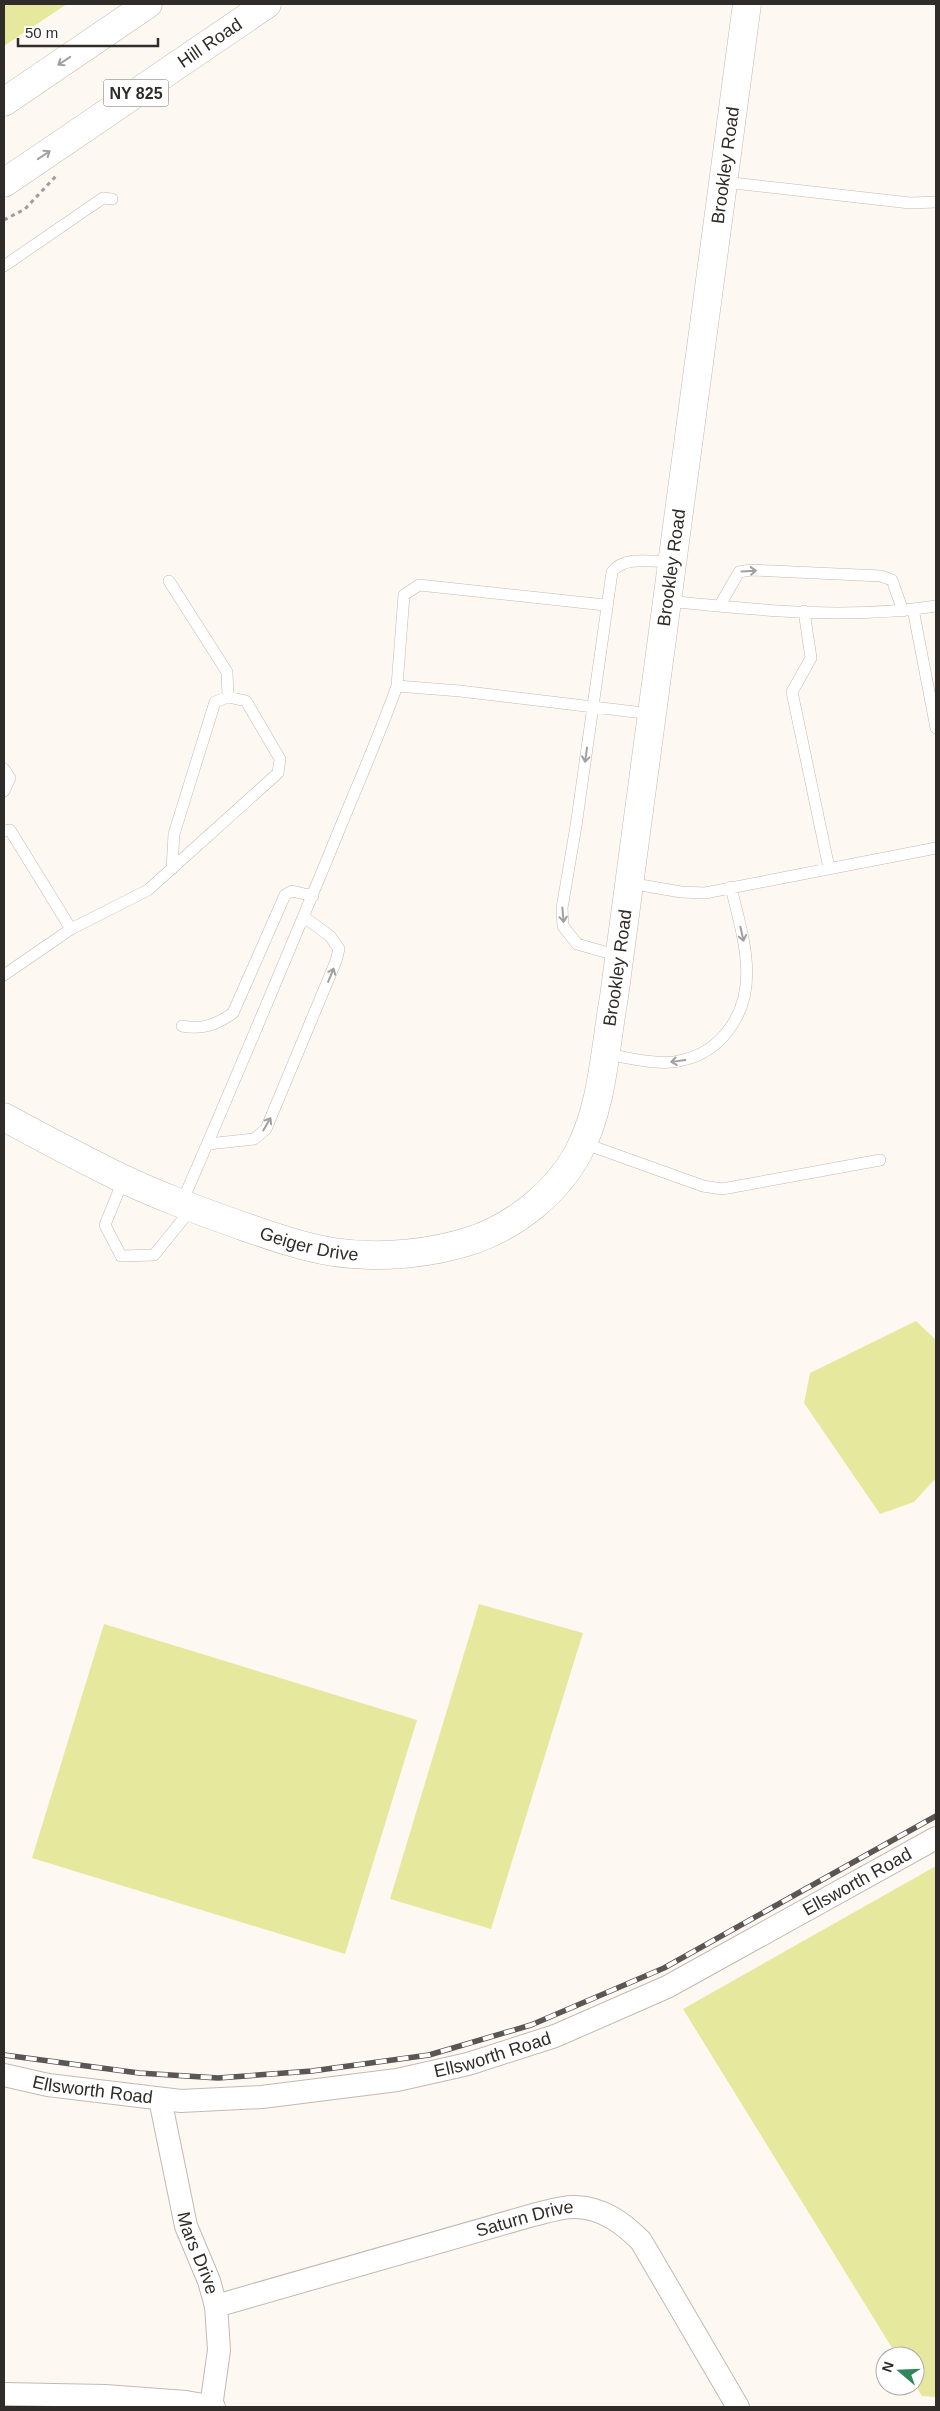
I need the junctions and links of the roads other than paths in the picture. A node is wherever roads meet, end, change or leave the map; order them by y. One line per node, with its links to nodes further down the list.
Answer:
1 (148, 4): 4 (street, one-way to 4)
2 (267, 4): 6 (street, Hill Road / NY 825, one-way to 2)
3 (747, 4): 5 (street, Brookley Road)
4 (4, 102)
5 (724, 182): 8 (lane); 10 (street, Brookley Road)
6 (4, 183)
7 (112, 199): 9 (lane)
8 (936, 202)
9 (4, 266)
10 (673, 562): 12 (street, Brookley Road); 13 (lane)
11 (169, 581): 19 (lane)
12 (667, 601): 14 (lane); 21 (street, Brookley Road)
13 (606, 605): 18 (lane); 20 (lane)
14 (720, 606): 16 (lane, one-way to 16); 17 (lane)
15 (936, 606): 16 (lane)
16 (908, 610): 17 (lane); 22 (lane)
17 (804, 611): 27 (lane)
18 (398, 686): 20 (lane); 31 (lane)
19 (228, 697): 28 (lane); 28 (lane)
20 (593, 706): 21 (lane); 34 (lane, one-way to 34)
21 (652, 714): 29 (street, Brookley Road)
22 (936, 728)
23 (4, 769): 24 (lane)
24 (4, 791)
25 (4, 831): 33 (lane)
26 (936, 848): 27 (lane)
27 (829, 868): 30 (lane)
28 (172, 869): 33 (lane)
29 (629, 883): 30 (lane); 34 (street, Brookley Road)
30 (731, 887): 37 (lane, one-way to 37)
31 (313, 896): 32 (lane); 36 (lane)
32 (304, 917): 40 (lane); 40 (lane, one-way to 32)
33 (71, 929): 35 (lane)
34 (619, 956): 37 (street, Brookley Road)
35 (4, 975)
36 (182, 1026)
37 (604, 1054): 39 (street, Brookley Road)
38 (4, 1117): 42 (street, Geiger Drive)
39 (586, 1136): 41 (lane); 43 (street, Geiger Drive)
40 (208, 1144): 43 (lane)
41 (880, 1160)
42 (124, 1178): 43 (street, Geiger Drive); 43 (lane)
43 (188, 1205)
44 (936, 1838): 46 (street, Ellsworth Road)
45 (4, 2075): 46 (street, Ellsworth Road)
46 (160, 2099): 47 (street, Mars Drive)
47 (216, 2306): 49 (street, Mars Drive); 50 (street, Saturn Drive)
48 (4, 2394): 49 (street)
49 (212, 2407)
50 (738, 2407)

